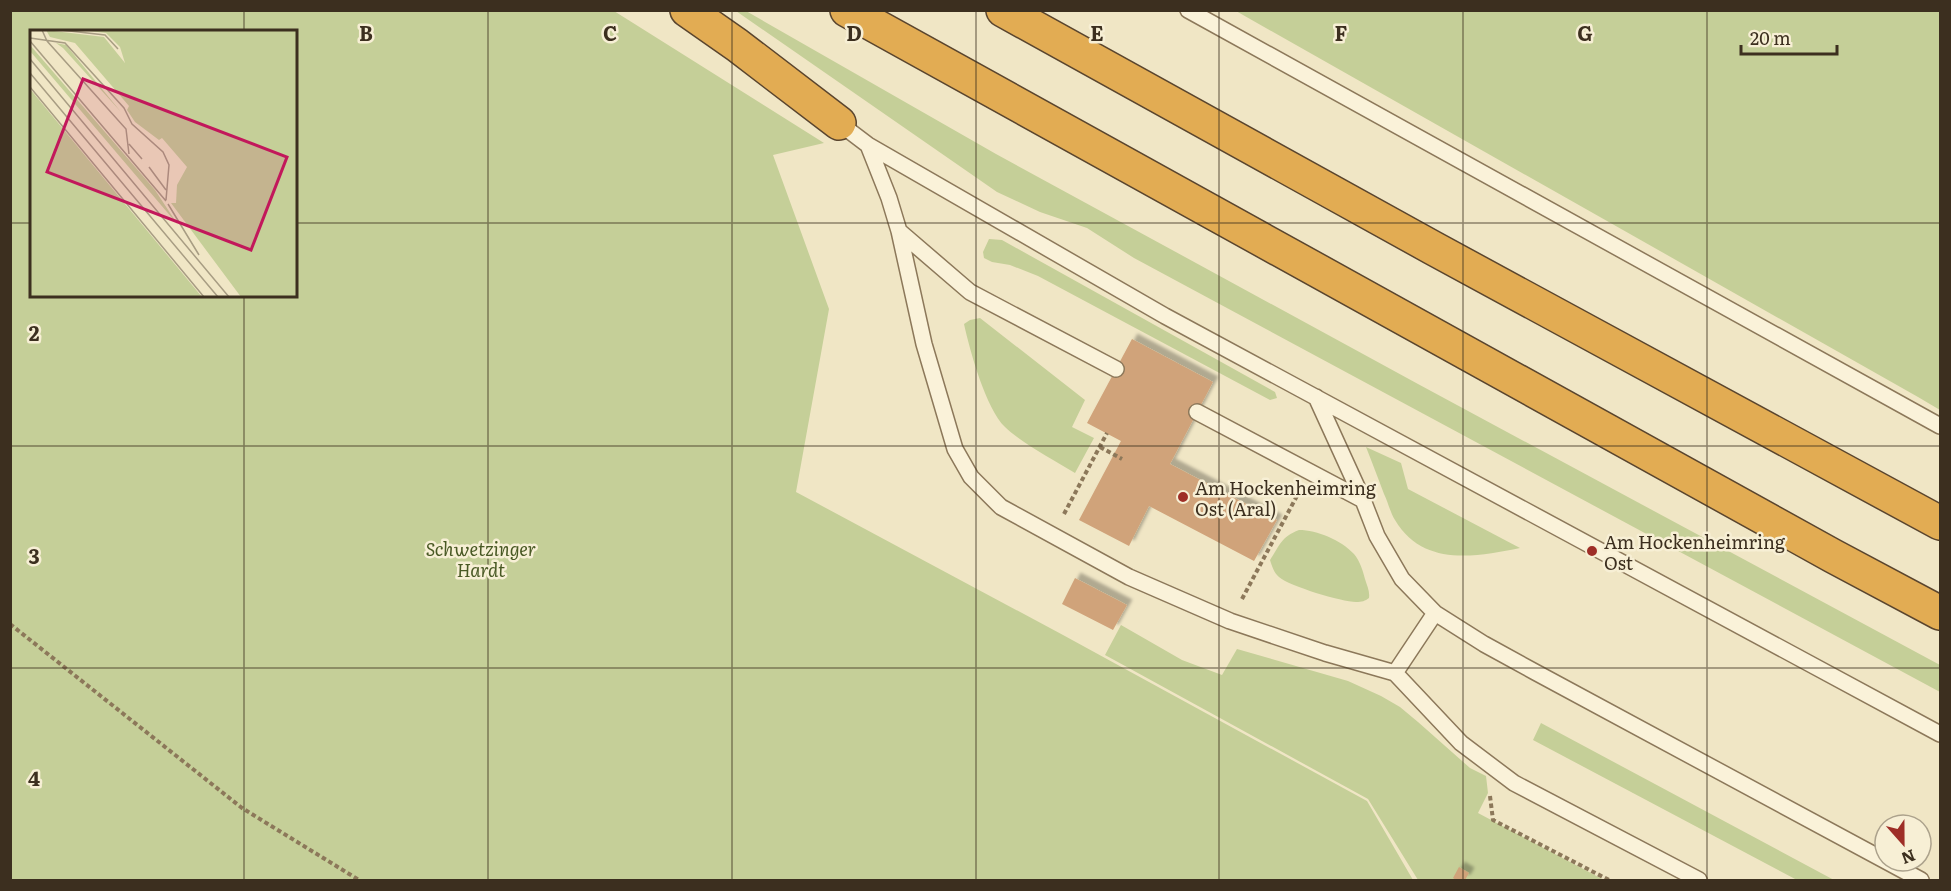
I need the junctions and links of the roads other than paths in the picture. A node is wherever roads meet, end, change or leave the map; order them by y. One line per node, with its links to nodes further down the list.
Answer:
1 (687, 10): 5 (highway)
2 (848, 10): 15 (highway)
3 (1003, 10): 13 (highway)
4 (1188, 10): 11 (lane)
5 (838, 123): 6 (lane)
6 (868, 146): 7 (lane); 9 (lane)
7 (899, 231): 8 (lane); 16 (lane)
8 (1116, 369)
9 (1316, 398): 12 (lane); 17 (lane)
10 (1197, 412): 12 (lane)
11 (1941, 426)
12 (1363, 500): 14 (lane)
13 (1941, 523)
14 (1435, 613): 16 (lane); 19 (lane)
15 (1941, 613)
16 (1395, 673): 18 (lane)
17 (1941, 734)
18 (1699, 880)
19 (1921, 880)

